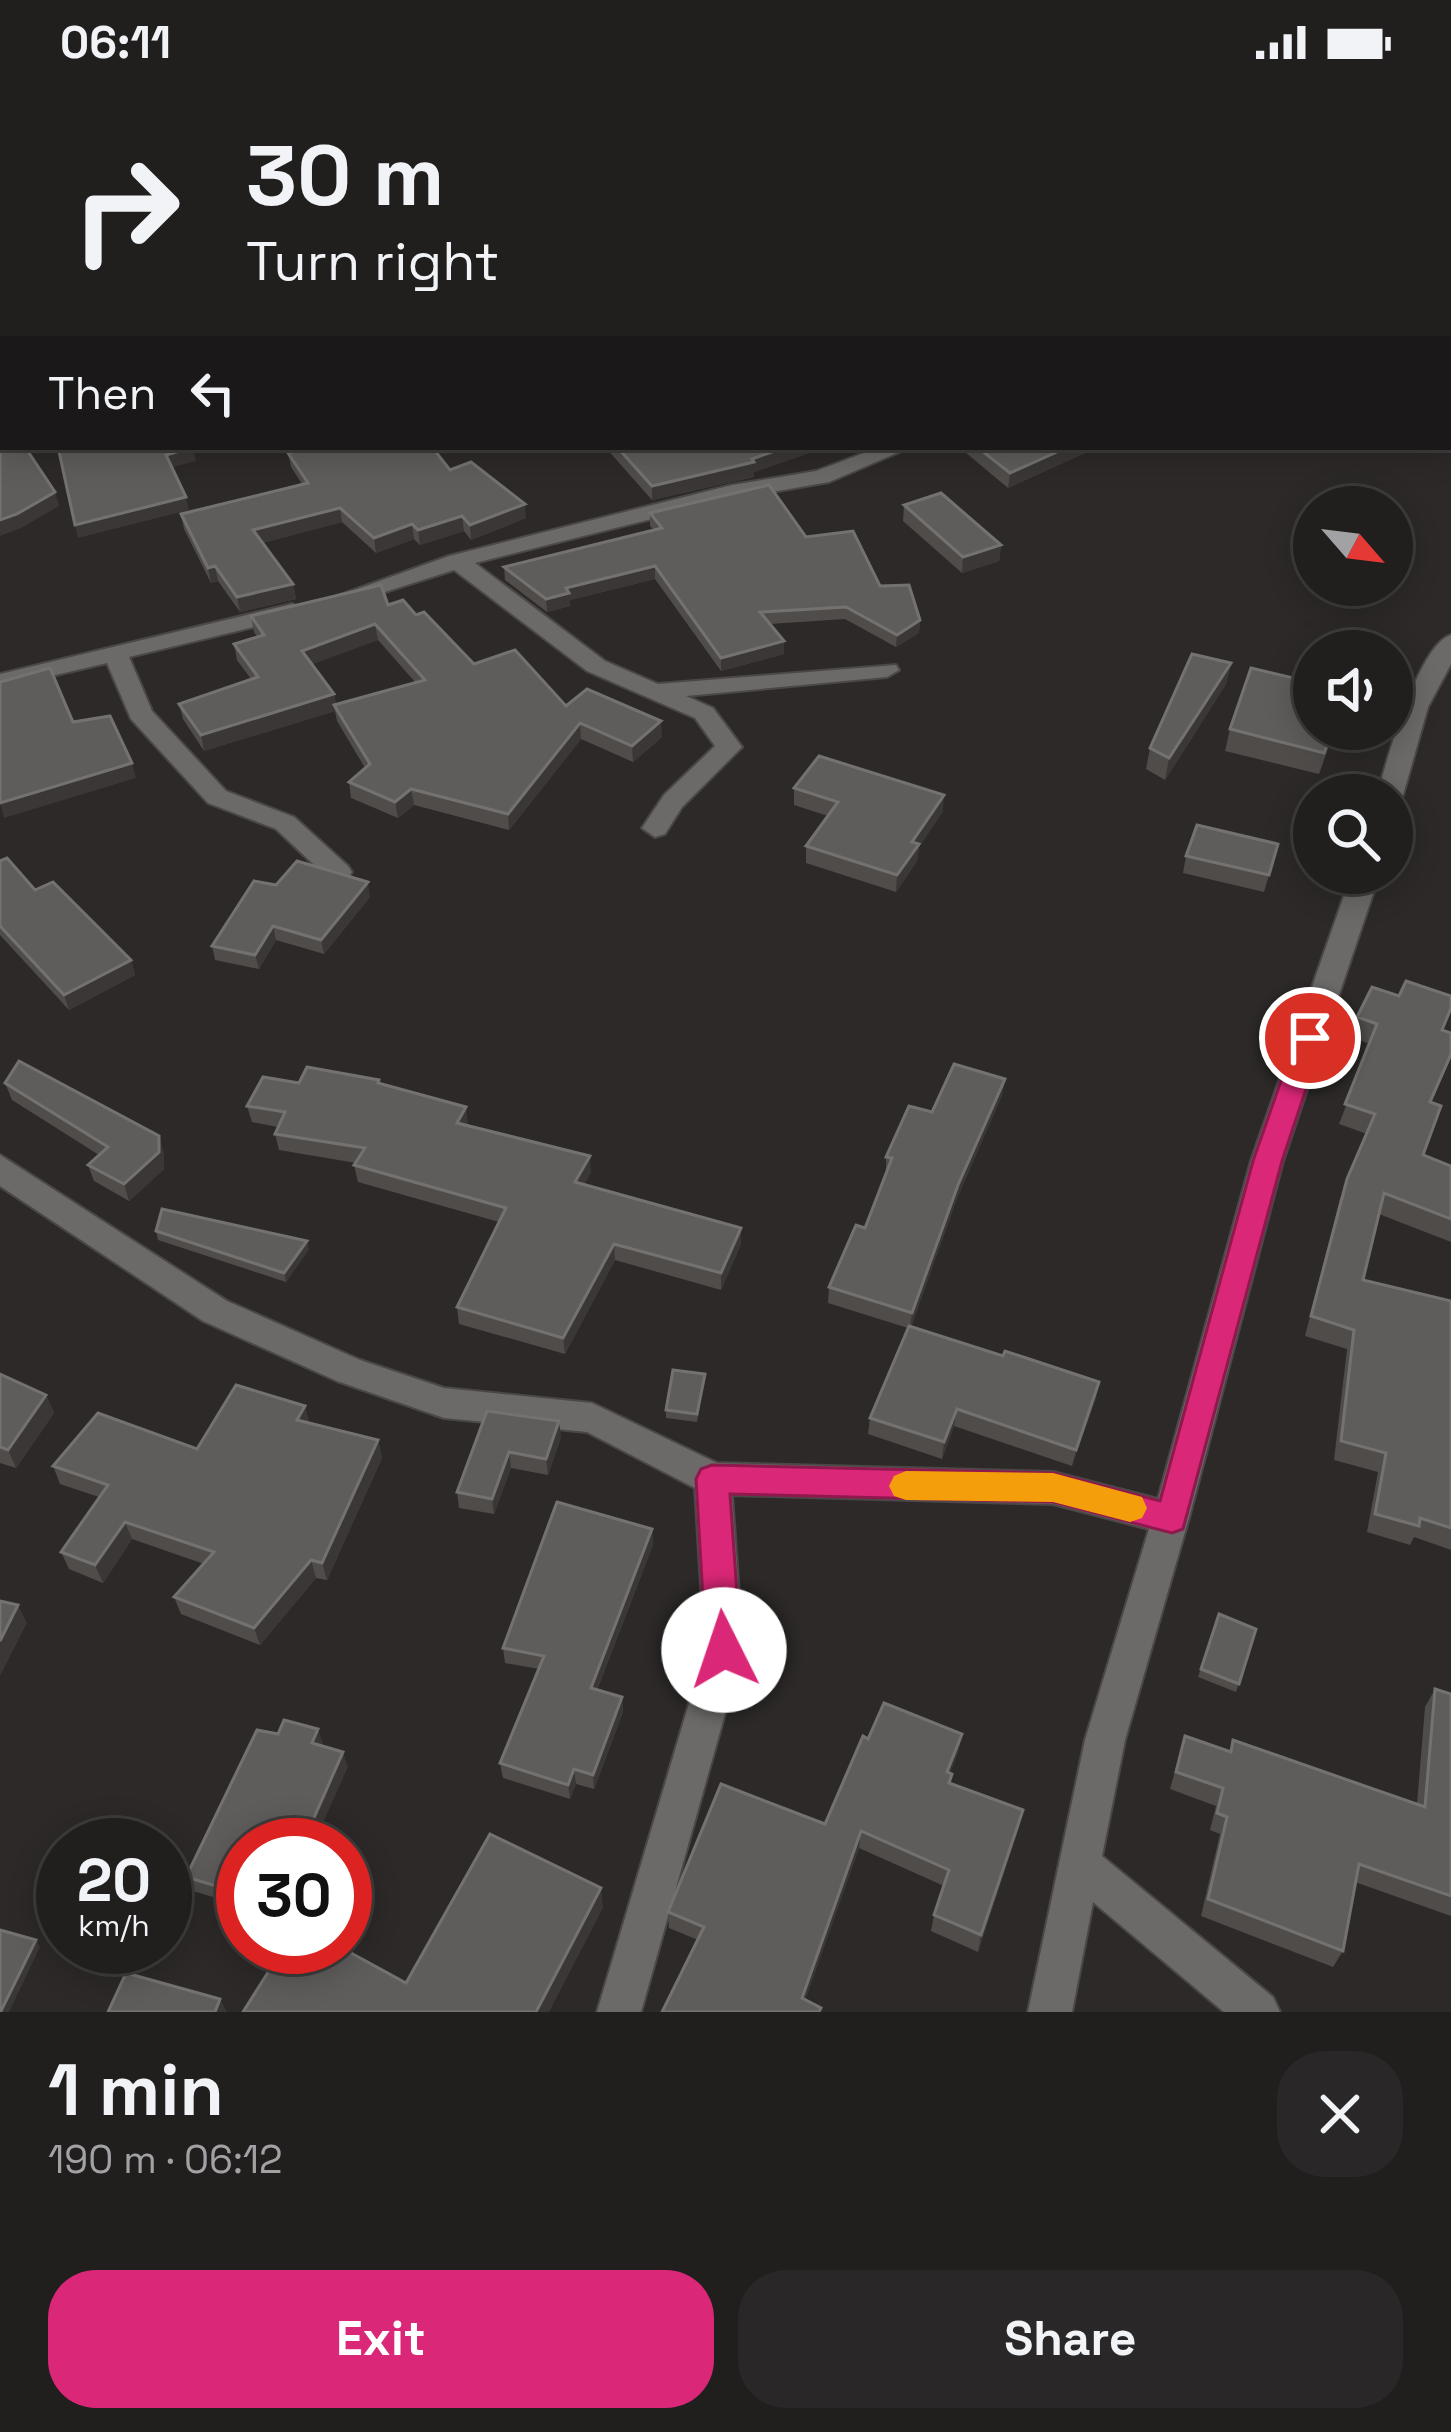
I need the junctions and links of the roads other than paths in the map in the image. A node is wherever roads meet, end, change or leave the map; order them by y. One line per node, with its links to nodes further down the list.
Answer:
1 (892, 450): 2 (street)
2 (457, 561): 4 (street); 7 (street)
3 (1451, 642): 8 (street)
4 (115, 653): 6 (street); 10 (street)
5 (887, 670): 7 (street)
6 (0, 681)
7 (654, 692): 9 (street)
8 (1396, 774)
9 (655, 828)
10 (338, 872)
11 (1359, 894): 14 (street)
12 (0, 1167): 13 (street)
13 (712, 1479): 14 (street); 16 (street)
14 (1172, 1518): 15 (street)
15 (1079, 1863): 17 (street); 18 (street)
16 (619, 2012)
17 (1051, 2012)
18 (1258, 2012)

